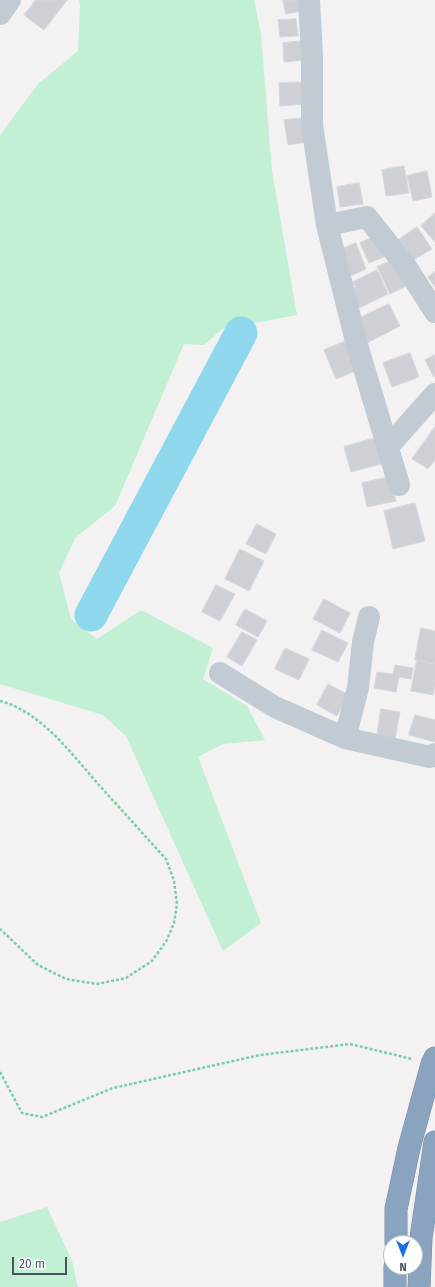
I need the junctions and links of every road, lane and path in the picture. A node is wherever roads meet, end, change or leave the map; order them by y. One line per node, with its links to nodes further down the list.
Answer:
1 (10, 0): 3 (street)
2 (309, 0): 4 (street)
3 (0, 14)
4 (327, 225): 5 (street); 7 (street)
5 (435, 312)
6 (435, 394): 7 (street)
7 (388, 447): 8 (street)
8 (399, 484)
9 (369, 617): 12 (street)
10 (220, 673): 12 (street)
11 (0, 701): 14 (path)
12 (345, 738): 13 (street)
13 (435, 754)
14 (0, 929)
15 (434, 1061): 16 (path); 18 (highway)
16 (0, 1072)
17 (435, 1142): 21 (highway)
18 (396, 1235)
19 (395, 1275): 20 (highway)
20 (395, 1287)
21 (419, 1287)

